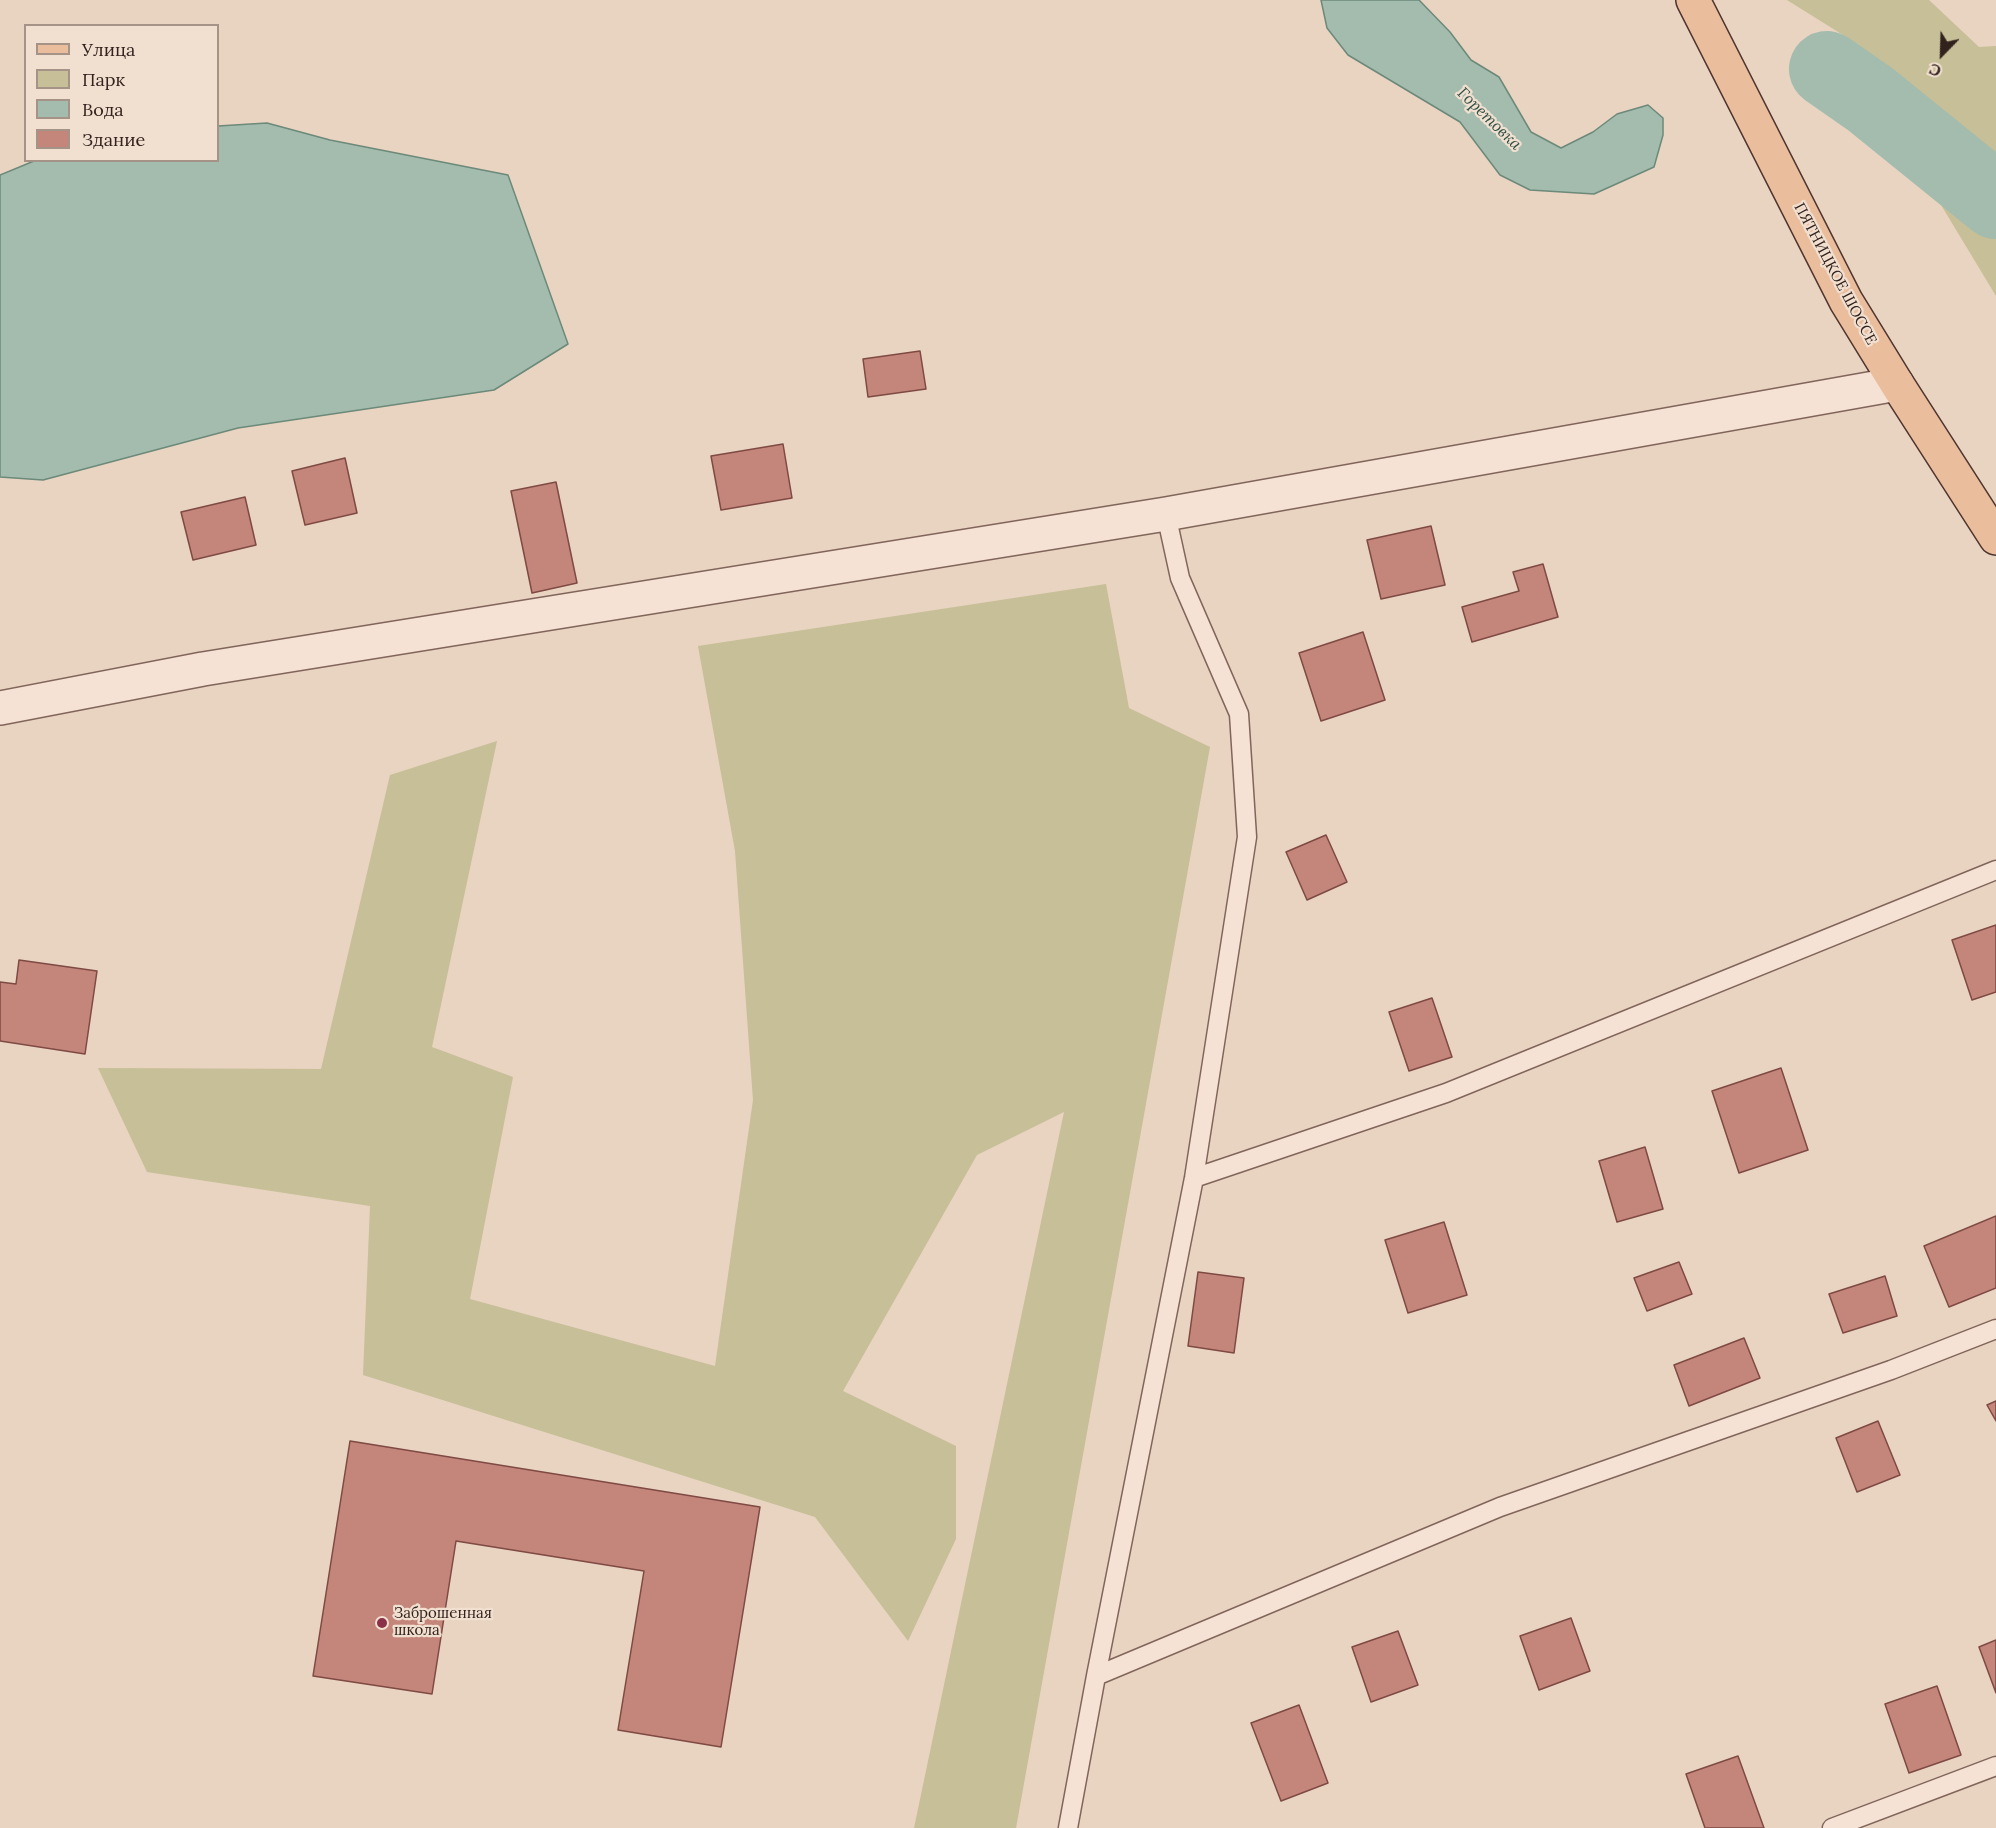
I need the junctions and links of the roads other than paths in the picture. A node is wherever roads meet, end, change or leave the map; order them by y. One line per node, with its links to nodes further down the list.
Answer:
1 (1693, 0): 2 (main road, ПЯТНИЦКОЕ ШОССЕ)
2 (1897, 384): 3 (street); 4 (main road, ПЯТНИЦКОЕ ШОССЕ)
3 (1166, 513): 5 (street); 7 (lane)
4 (1996, 538)
5 (0, 708)
6 (1996, 870): 7 (lane)
7 (1194, 1178): 9 (lane)
8 (1996, 1329): 9 (lane)
9 (1096, 1676): 11 (lane)
10 (1996, 1766): 12 (lane)
11 (1068, 1828)
12 (1832, 1828)

